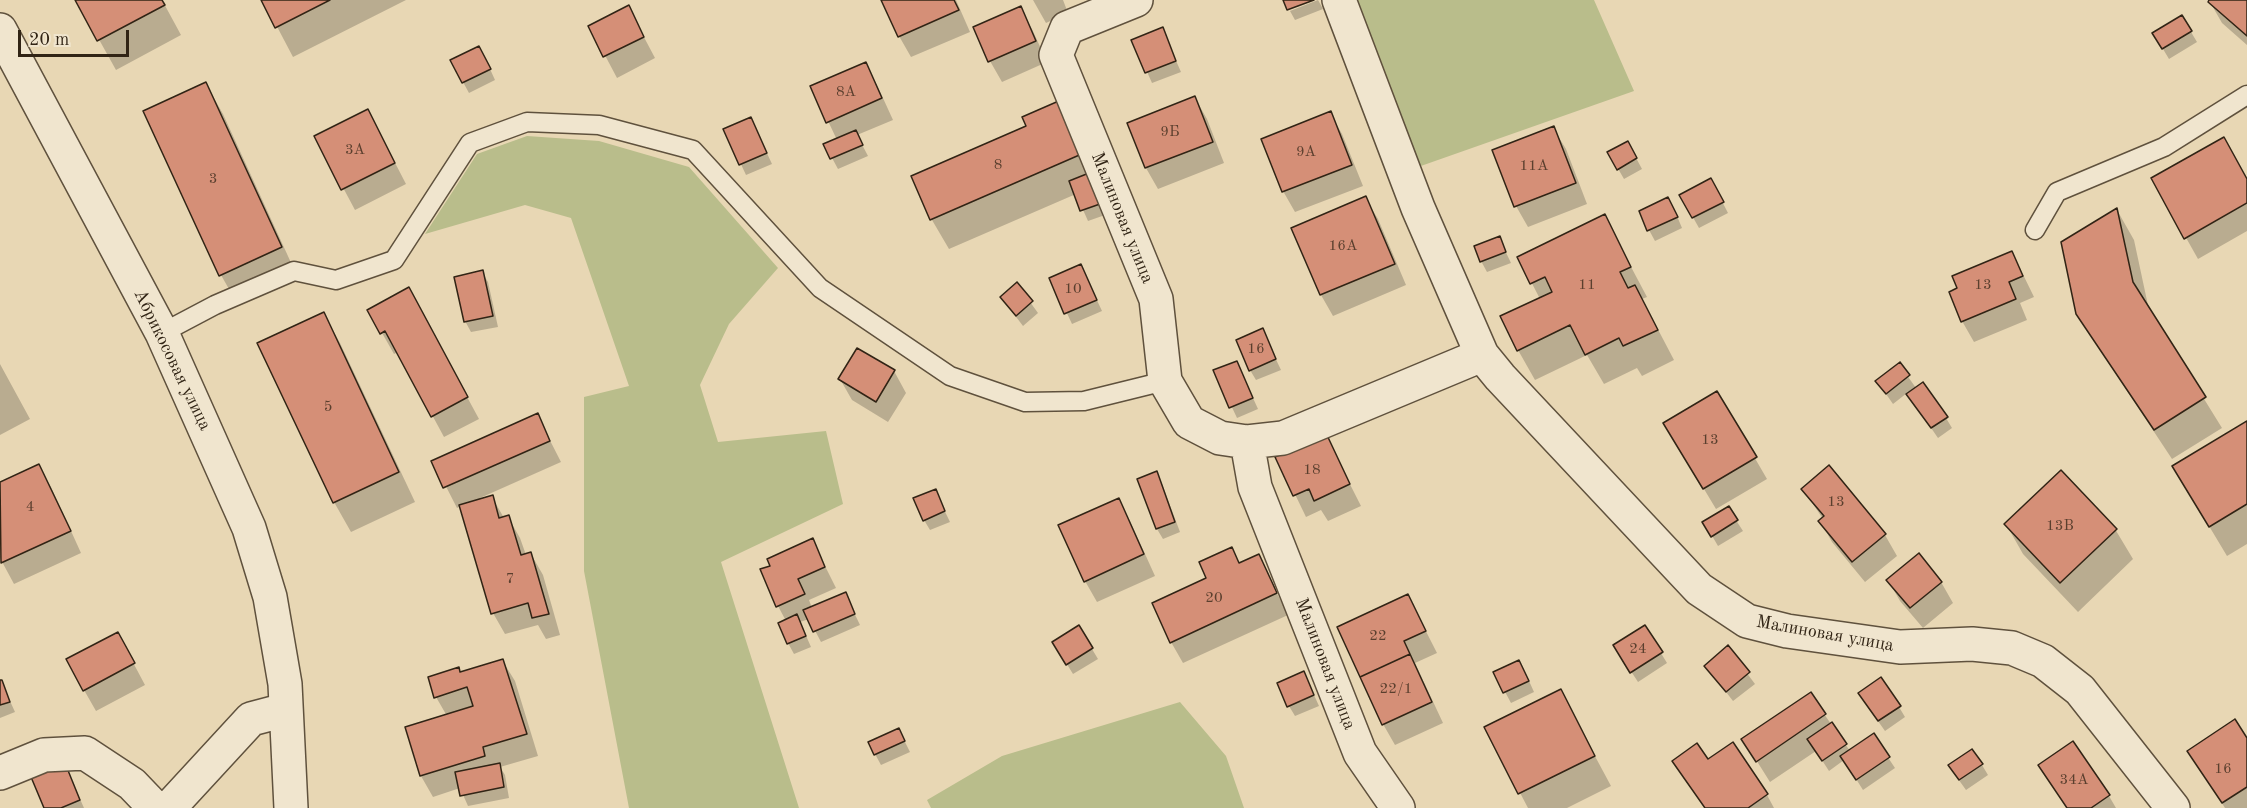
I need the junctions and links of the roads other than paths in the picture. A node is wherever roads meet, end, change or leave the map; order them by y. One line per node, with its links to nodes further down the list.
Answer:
1 (1136, 0): 8 (street, Малиновая улица)
2 (1339, 0): 7 (street, Малиновая улица)
3 (0, 30): 6 (street, Абрикосовая улица)
4 (2247, 95): 5 (lane)
5 (2035, 230)
6 (162, 333): 8 (lane); 10 (street, Абрикосовая улица)
7 (1482, 355): 9 (street, Малиновая улица); 16 (street, Малиновая улица)
8 (1165, 381): 9 (street, Малиновая улица)
9 (1247, 442): 15 (street, Малиновая улица)
10 (285, 710): 13 (street); 14 (street, Абрикосовая улица)
11 (0, 773): 12 (street)
12 (155, 808)
13 (170, 808)
14 (291, 808)
15 (1398, 808)
16 (2173, 808)

